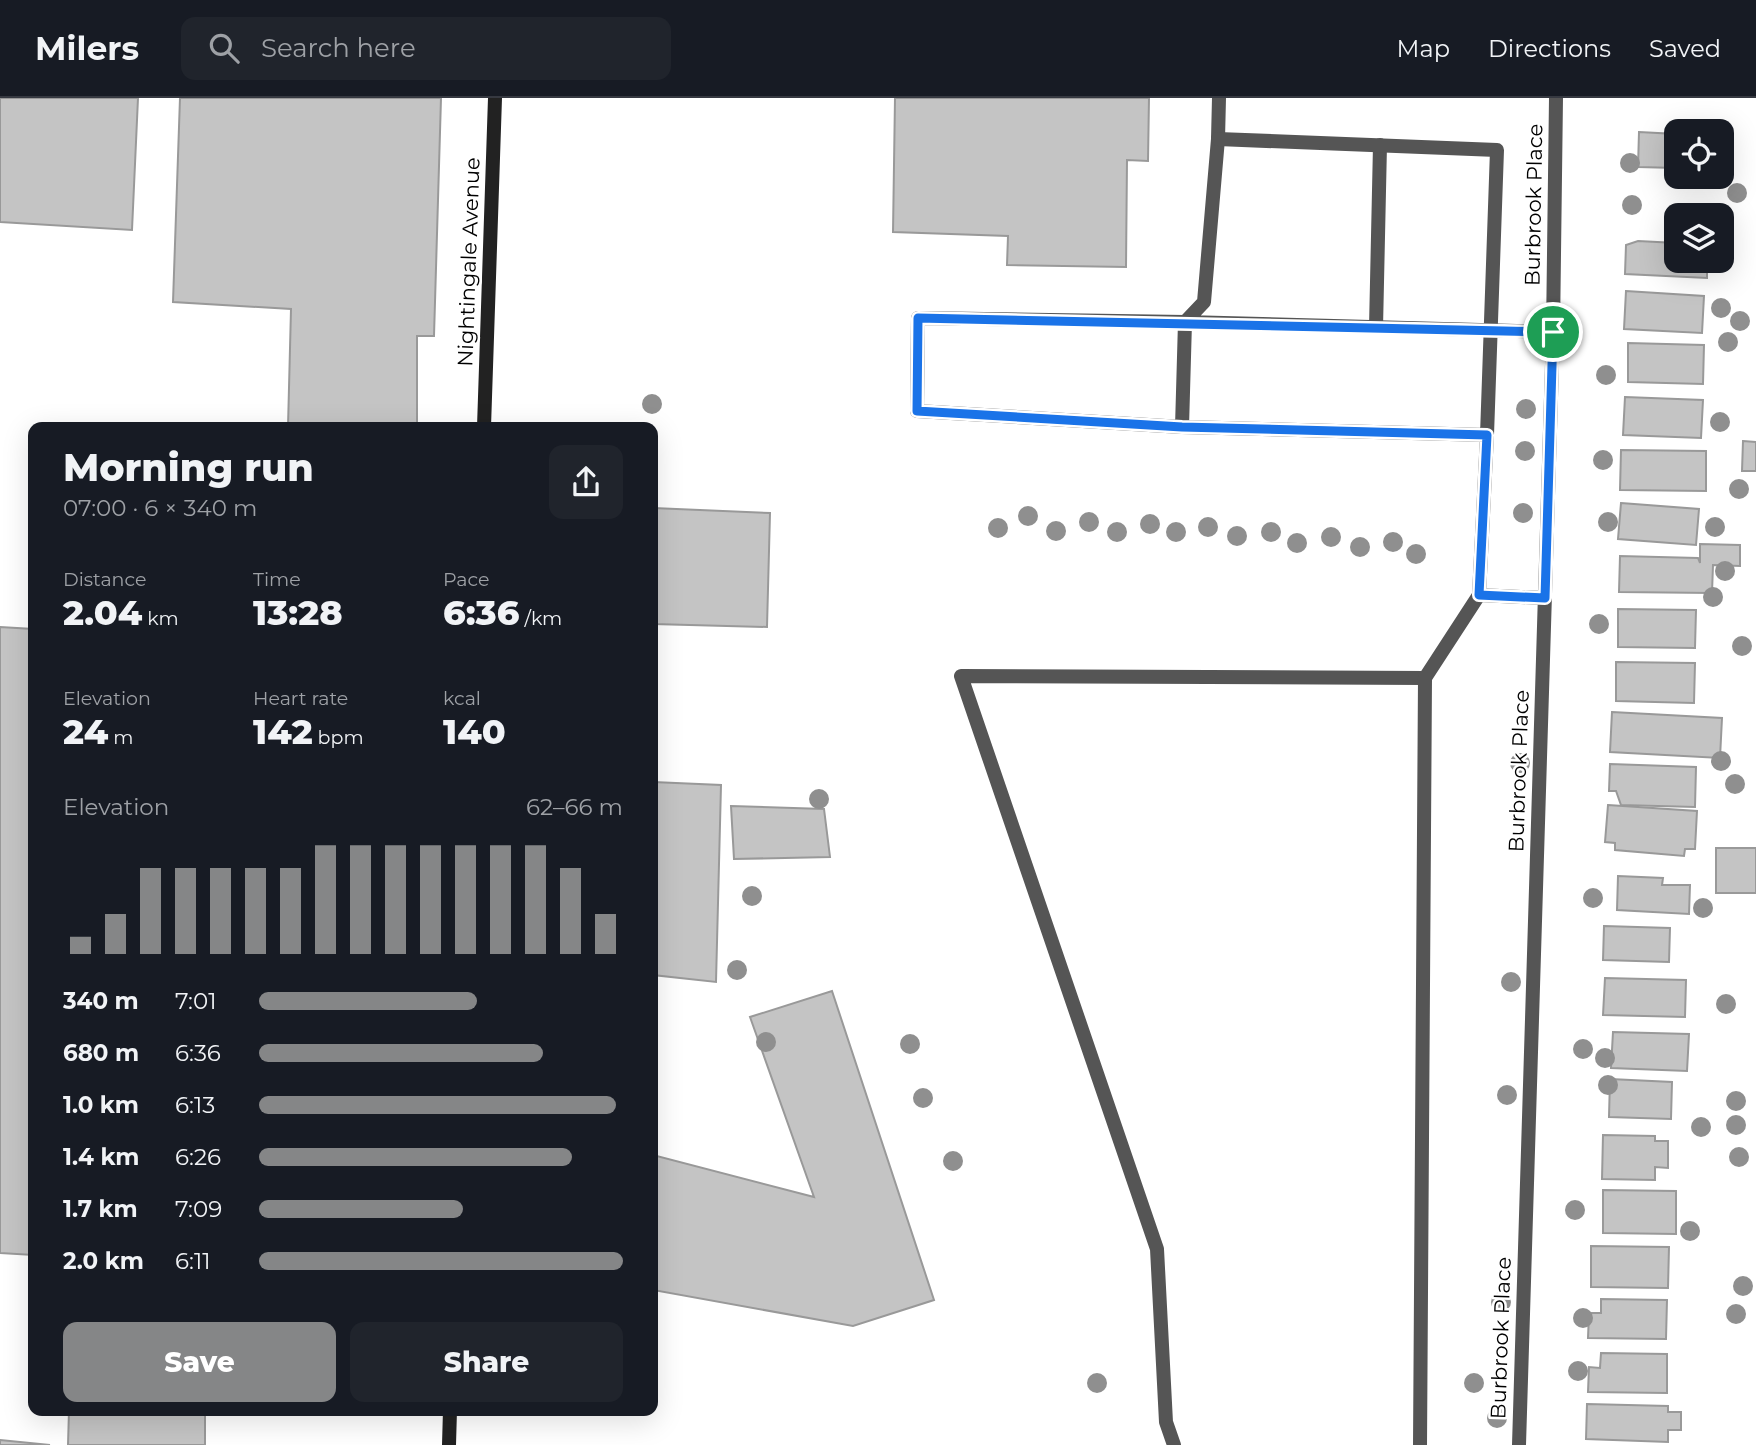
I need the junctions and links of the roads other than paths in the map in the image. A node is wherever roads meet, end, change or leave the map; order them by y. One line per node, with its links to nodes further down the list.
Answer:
1 (495, 98): 10 (street, Nightingale Avenue)
2 (1219, 98): 4 (street)
3 (1556, 98): 9 (street, Burbrook Place)
4 (1217, 139): 5 (street); 6 (street)
5 (1380, 145): 7 (street); 8 (street)
6 (1185, 322): 7 (street); 11 (street); 11 (street)
7 (1376, 328): 8 (street)
8 (1491, 332): 9 (street); 12 (street)
9 (1553, 332): 14 (street, Burbrook Place)
10 (484, 422)
11 (1182, 427): 12 (street)
12 (1487, 435): 13 (street)
13 (1479, 595): 14 (street); 15 (street)
14 (1545, 598): 21 (street, Burbrook Place)
15 (1425, 678): 19 (street); 20 (street)
16 (450, 1416): 17 (street)
17 (449, 1445): 18 (street)
18 (458, 1445)
19 (1174, 1445)
20 (1420, 1445)
21 (1519, 1445)

